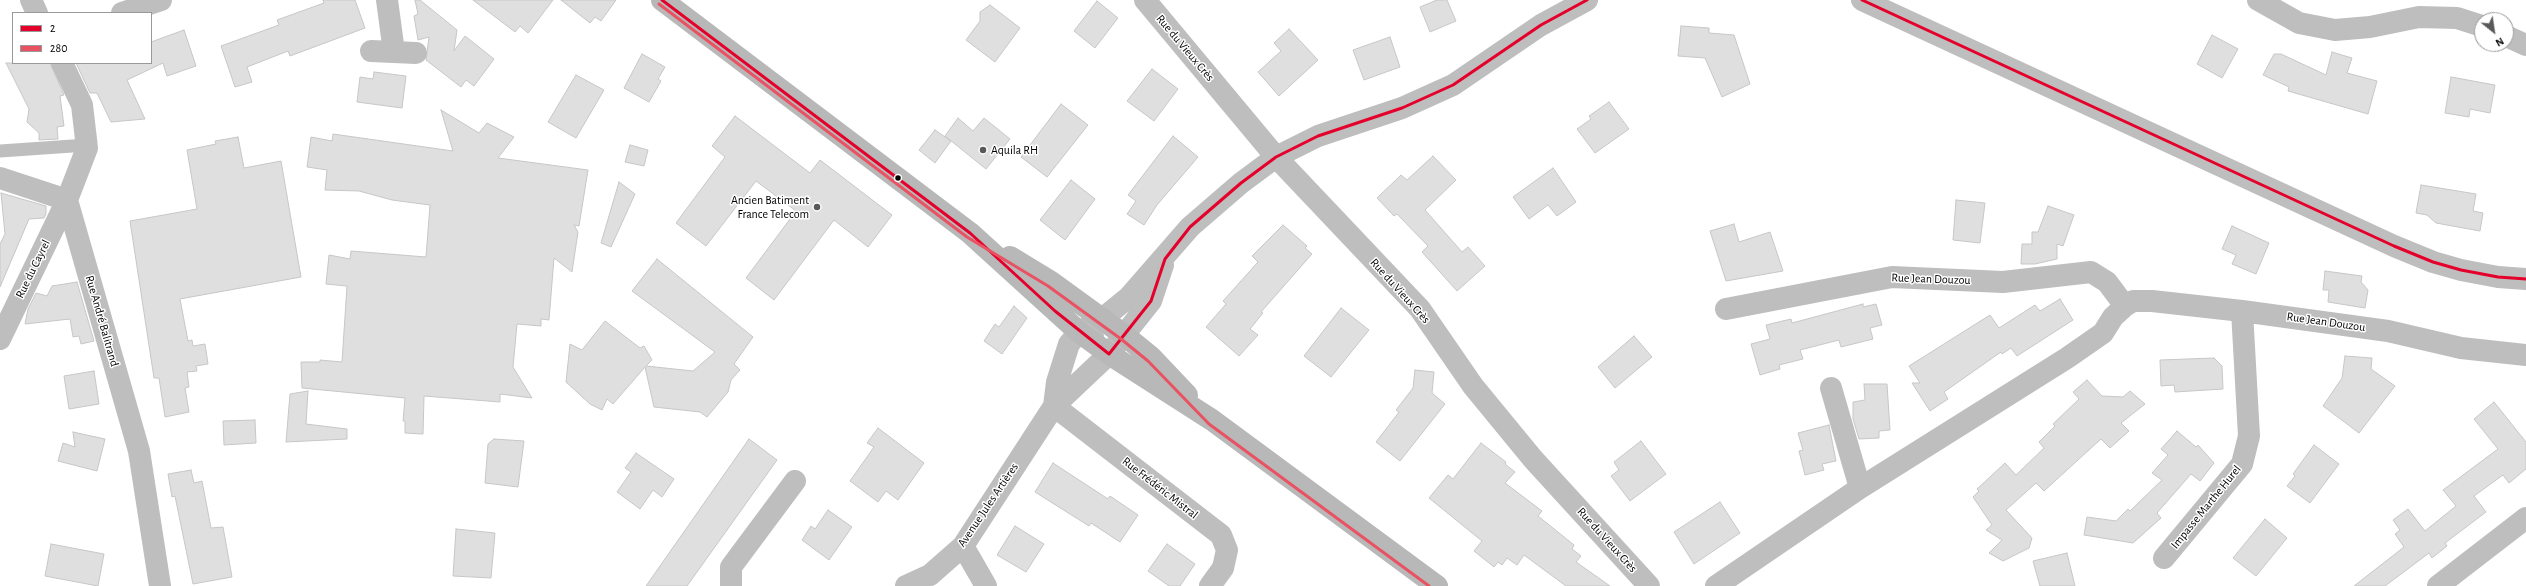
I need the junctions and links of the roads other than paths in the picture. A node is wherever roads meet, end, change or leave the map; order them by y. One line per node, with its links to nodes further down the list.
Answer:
1 (31, 0): 9 (street)
2 (161, 0): 10 (street)
3 (387, 0): 15 (street)
4 (662, 0): 23 (main road)
5 (1145, 0): 20 (street, Rue du Vieux Crès)
6 (1587, 0): 20 (street)
7 (1862, 0): 25 (street)
8 (2258, 0): 11 (street)
9 (37, 12)
10 (125, 12)
11 (2474, 23)
12 (2514, 40): 13 (street)
13 (2526, 45)
14 (371, 51): 15 (street)
15 (394, 52): 16 (street)
16 (416, 53)
17 (62, 64): 18 (street)
18 (87, 145): 19 (lane); 22 (street)
19 (0, 151)
20 (1276, 157): 24 (street); 50 (street, Rue du Vieux Crès)
21 (0, 178): 22 (street)
22 (67, 200): 30 (street, Rue du Cayrel); 44 (street, Rue André Balitrand)
23 (970, 233): 29 (main road); 29 (main road)
24 (1165, 259): 29 (street, Avenue Jules Artières); 31 (street, Avenue Jules Artières)
25 (2526, 279)
26 (2124, 306): 27 (street, Rue Jean Douzou); 28 (street, Rue Jean Douzou); 39 (street)
27 (1726, 310)
28 (2242, 311): 32 (street, Rue Jean Douzou); 42 (street, Impasse Marthe Hurel)
29 (1091, 325): 31 (main road); 36 (street, Avenue Jules Artières)
30 (0, 338)
31 (1116, 345): 36 (street, Avenue Jules Artières); 37 (main road); 37 (main road)
32 (2461, 348): 33 (street, Rue Jean Douzou); 34 (street)
33 (2526, 355)
34 (2526, 365)
35 (1831, 388): 39 (street)
36 (1054, 406): 41 (street, Avenue Jules Artières); 48 (street, Rue Frédéric Mistral)
37 (1212, 420): 49 (main road)
38 (795, 481): 45 (street)
39 (1860, 488): 51 (street)
40 (2526, 518): 52 (street)
41 (963, 546): 43 (street, Avenue Jules Artières); 47 (street)
42 (2164, 558)
43 (929, 580): 46 (street, Avenue Jules Artières)
44 (160, 586)
45 (731, 586)
46 (906, 586)
47 (986, 586)
48 (1210, 586)
49 (1437, 586)
50 (1649, 586)
51 (1716, 586)
52 (2438, 586)

